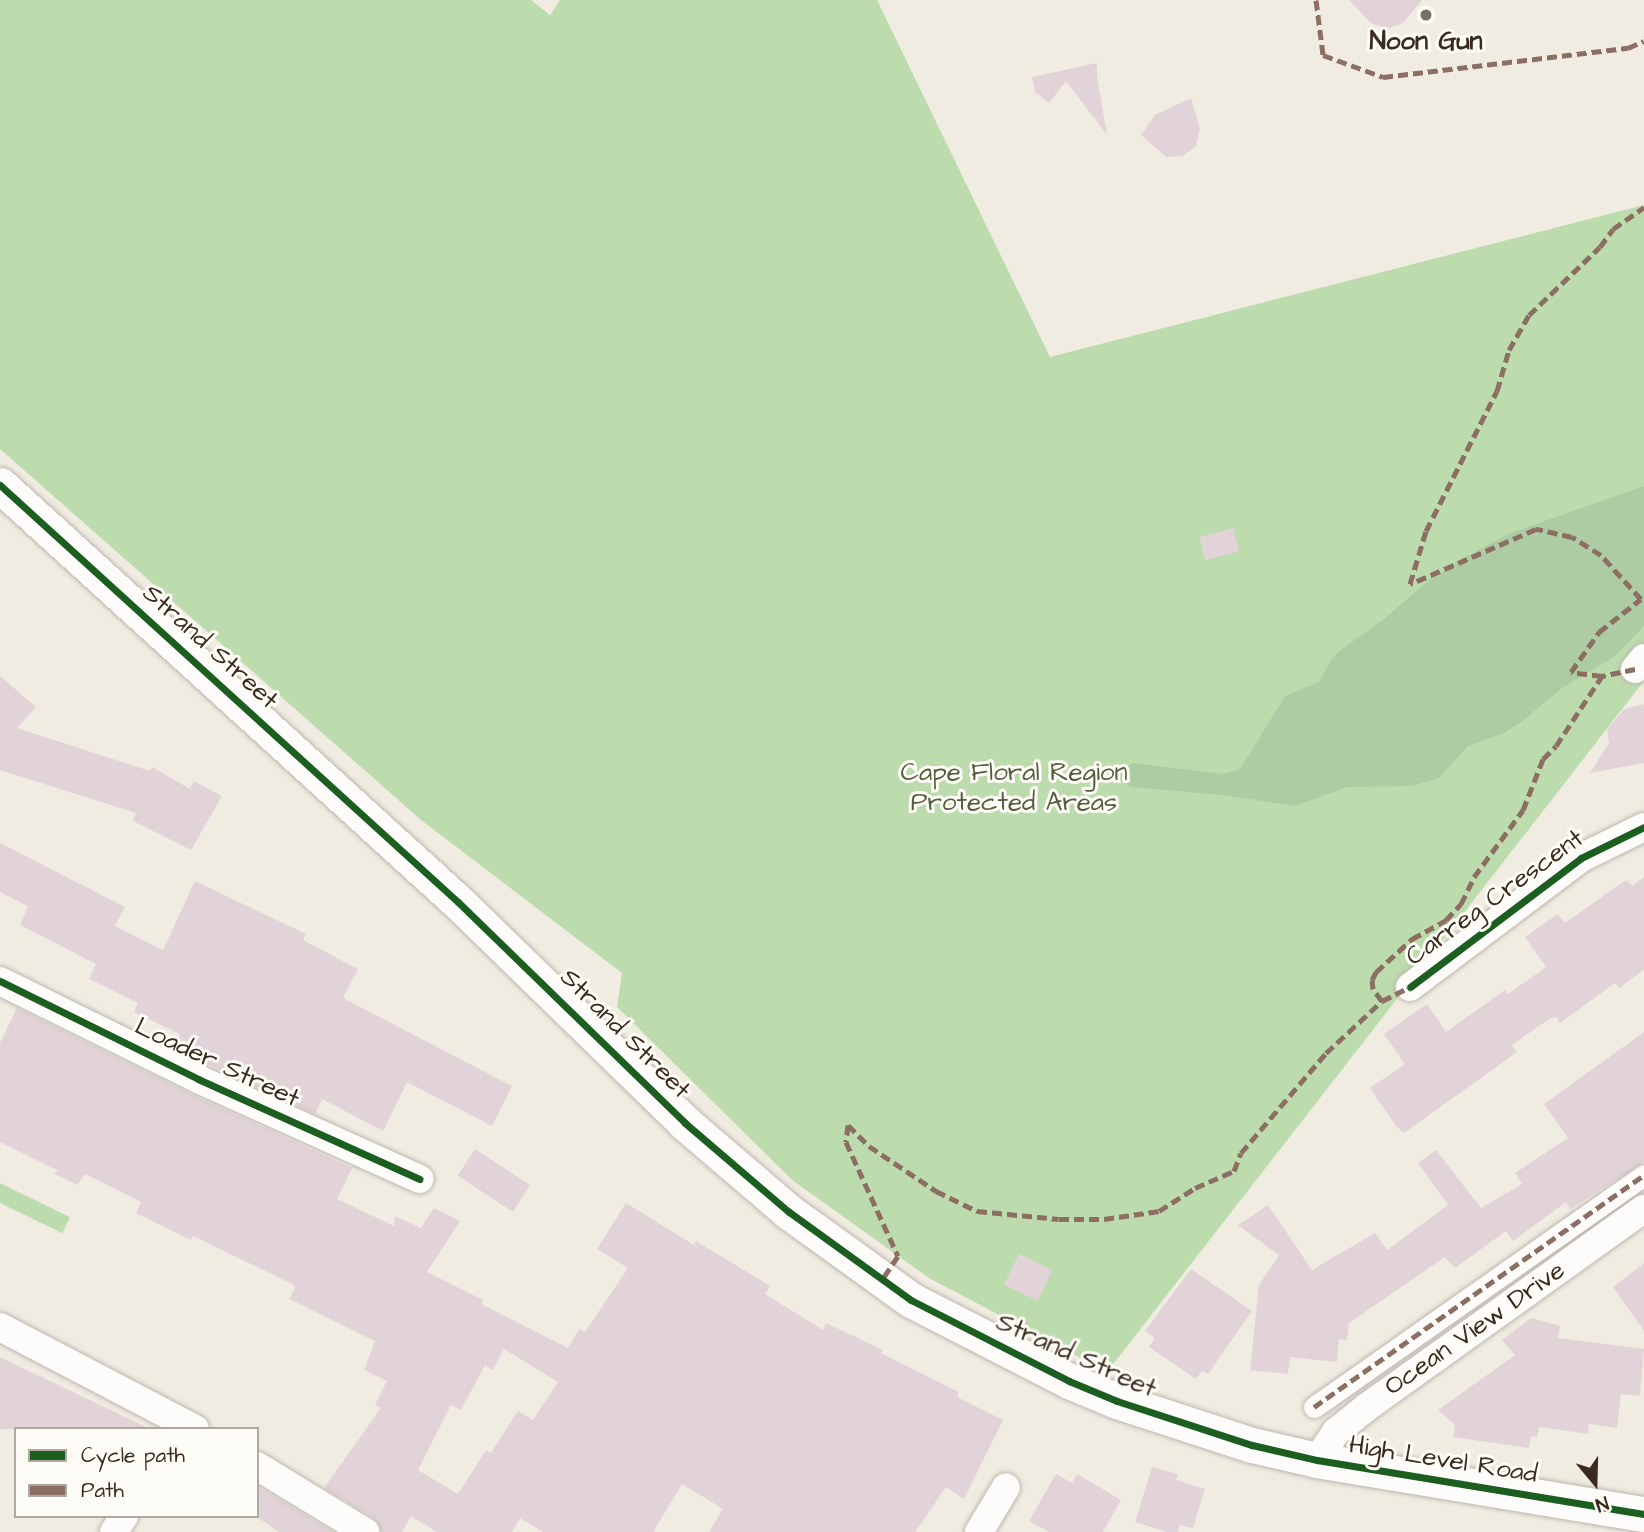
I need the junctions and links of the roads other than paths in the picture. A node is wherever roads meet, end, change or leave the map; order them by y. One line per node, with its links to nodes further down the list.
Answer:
1 (0, 485): 11 (street, Strand Street)
2 (1644, 827): 4 (street, Carreg Crescent)
3 (0, 981): 6 (street, Loader Street)
4 (1410, 987)
5 (1644, 1175): 9 (street)
6 (419, 1179)
7 (1644, 1209): 11 (street, Ocean View Drive)
8 (0, 1327): 10 (street)
9 (1314, 1407)
10 (186, 1427)
11 (1317, 1460): 14 (street, High Level Road)
12 (259, 1467): 15 (street)
13 (1006, 1488): 16 (street)
14 (1644, 1514)
15 (365, 1532)
16 (979, 1532)

